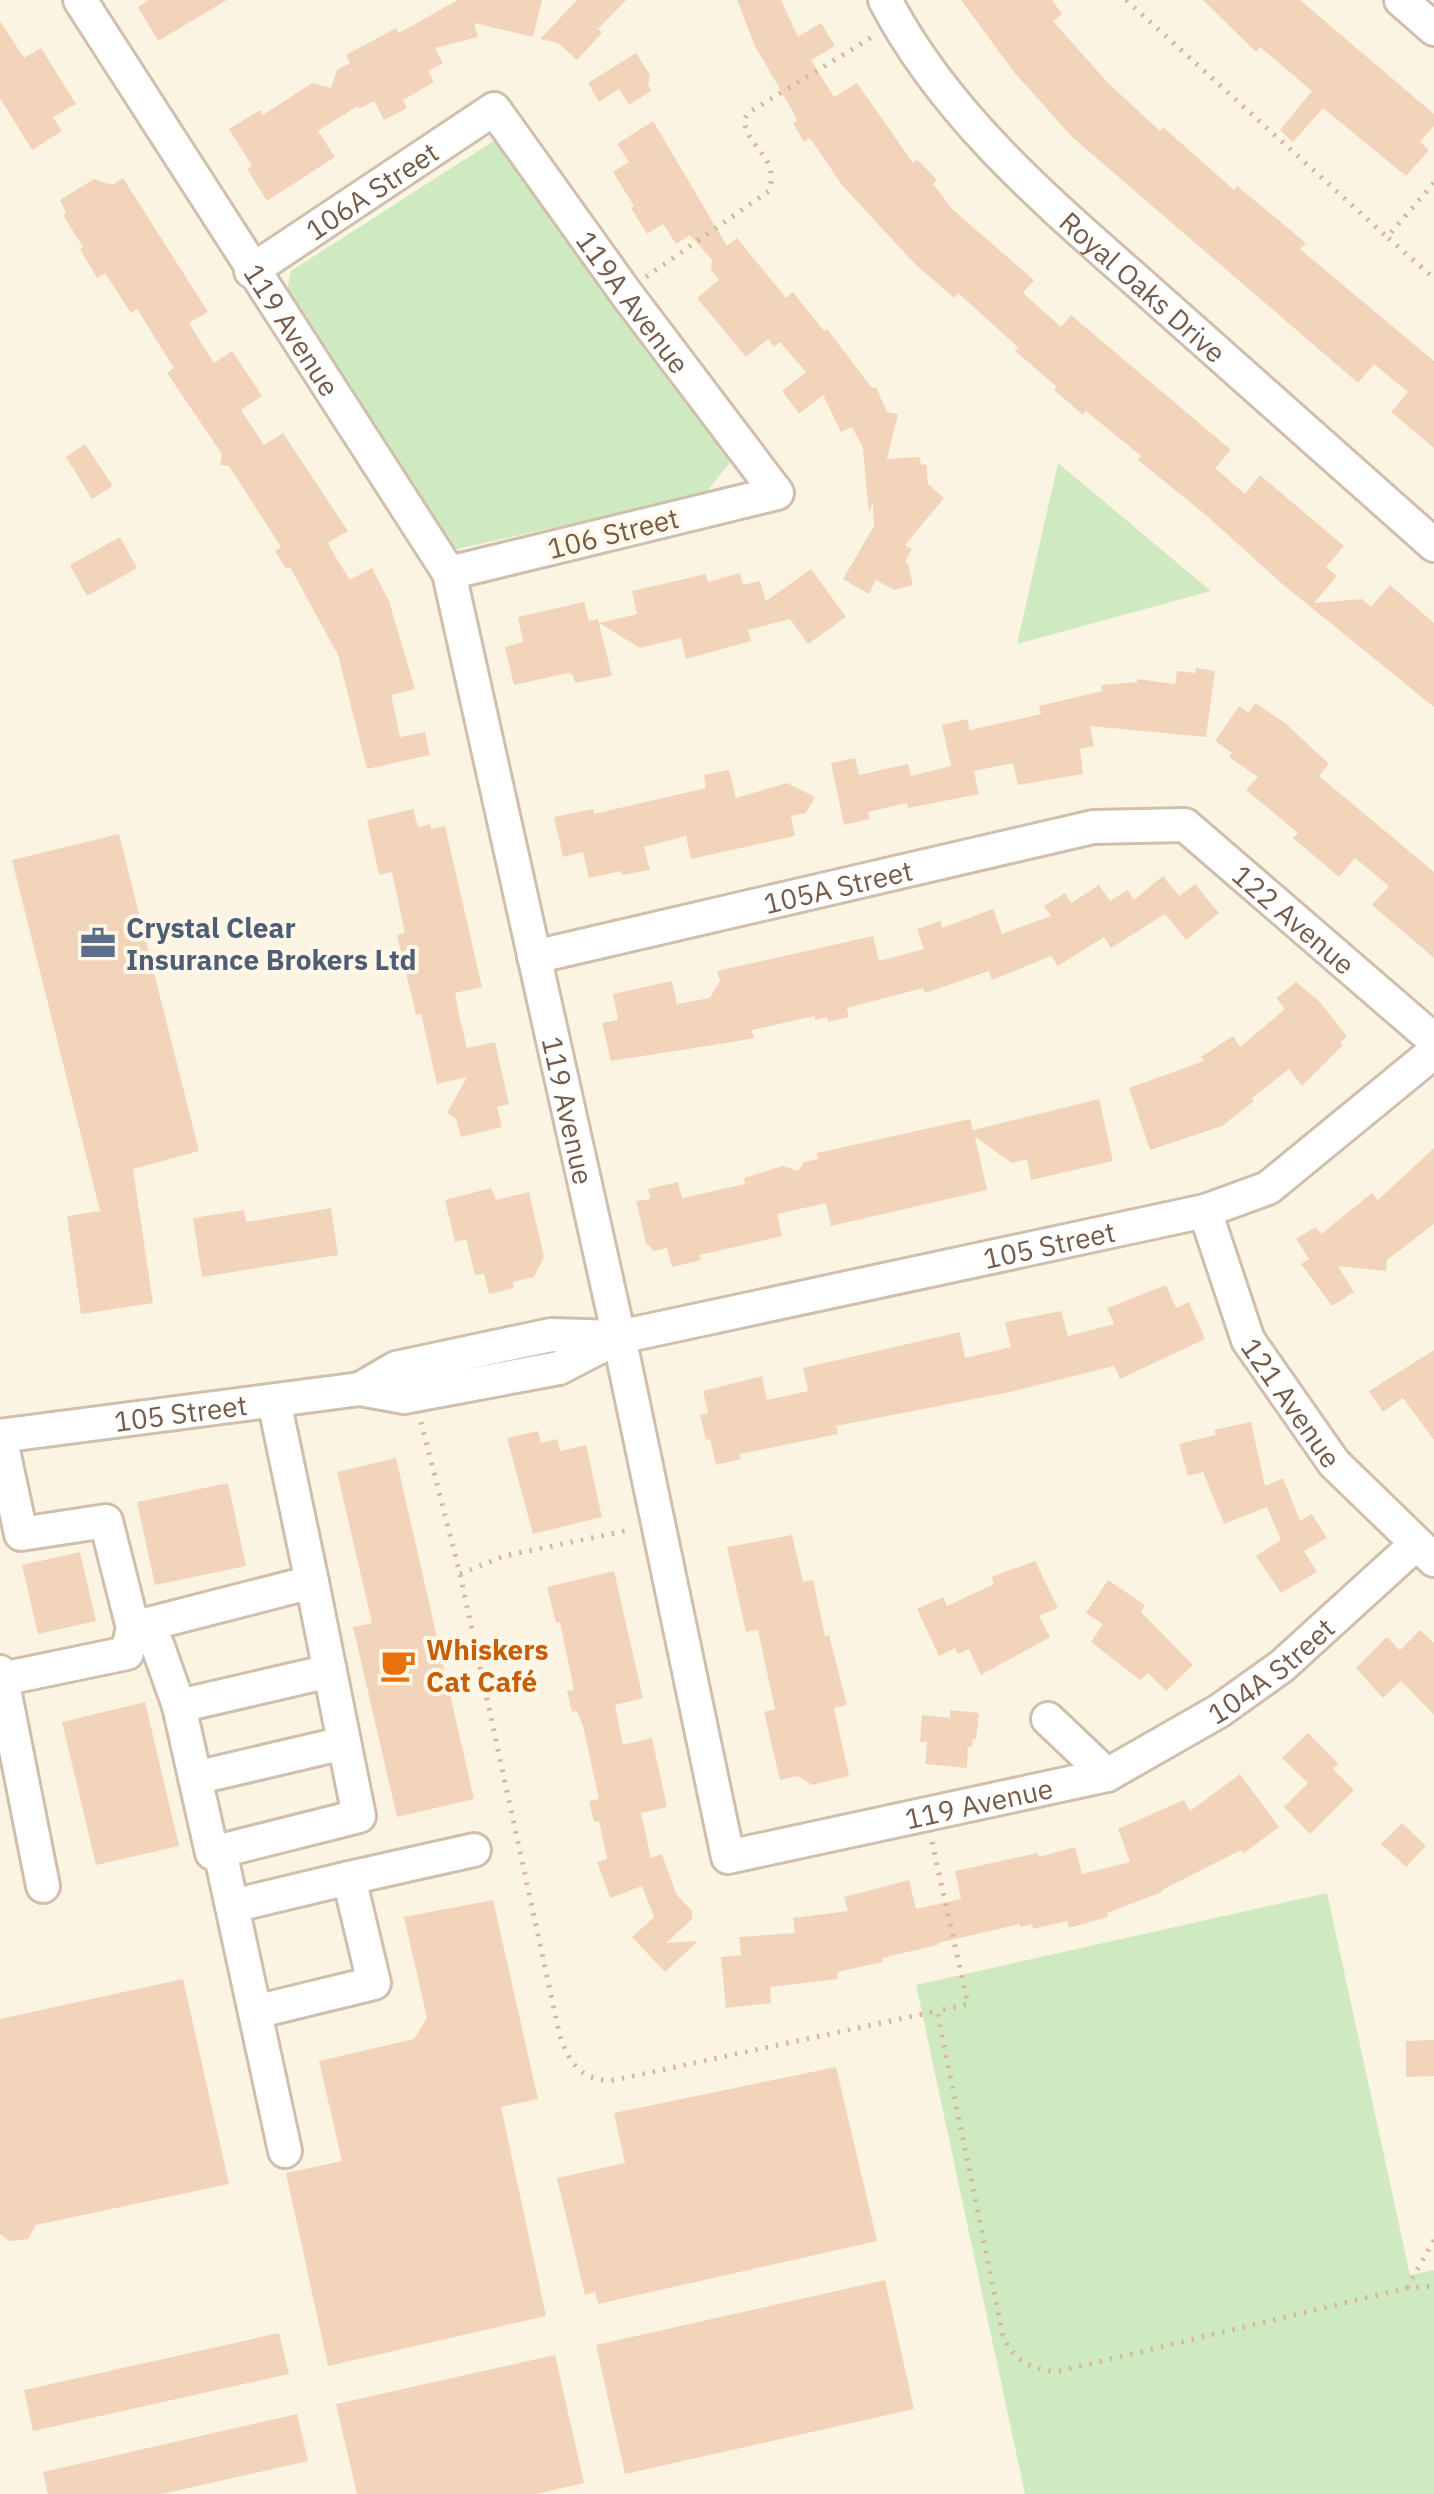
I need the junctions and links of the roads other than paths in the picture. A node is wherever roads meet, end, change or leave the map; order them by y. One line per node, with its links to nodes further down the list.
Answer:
1 (80, 0): 6 (street, 119 Avenue)
2 (1400, 0): 4 (street)
3 (891, 11): 8 (street, Royal Oaks Drive)
4 (1434, 29)
5 (494, 109): 6 (street, 106A Street); 7 (street, 119A Avenue)
6 (251, 270): 9 (street, 119 Avenue)
7 (777, 493): 9 (street, 106 Street)
8 (1434, 546)
9 (449, 572): 11 (street, 119 Avenue)
10 (1142, 826): 11 (street, 105A Street); 12 (street, 122 Avenue)
11 (534, 957): 15 (street, 119 Avenue)
12 (1434, 1040)
13 (1434, 1052): 14 (street, 105 Street)
14 (1206, 1211): 15 (street, 105 Street); 19 (street, 121 Avenue)
15 (619, 1337): 16 (street, 105 Street); 27 (street, 119 Avenue)
16 (274, 1401): 17 (street, 105 Street); 20 (street)
17 (0, 1436): 18 (street)
18 (11, 1536): 21 (street)
19 (1425, 1552): 27 (street, 104A Street)
20 (312, 1582): 21 (street); 22 (street)
21 (133, 1628): 23 (street); 24 (street)
22 (330, 1671): 24 (street); 26 (street)
23 (1, 1676): 32 (street)
24 (179, 1706): 28 (street)
25 (1048, 1719): 27 (street, 119 Avenue)
26 (344, 1742): 28 (street); 30 (street)
27 (1107, 1775)
28 (196, 1778): 30 (street)
29 (474, 1850): 31 (street)
30 (220, 1851): 33 (street)
31 (348, 1878): 33 (street); 34 (street)
32 (43, 1886)
33 (232, 1906): 34 (street)
34 (255, 2012): 35 (street)
35 (285, 2150)

